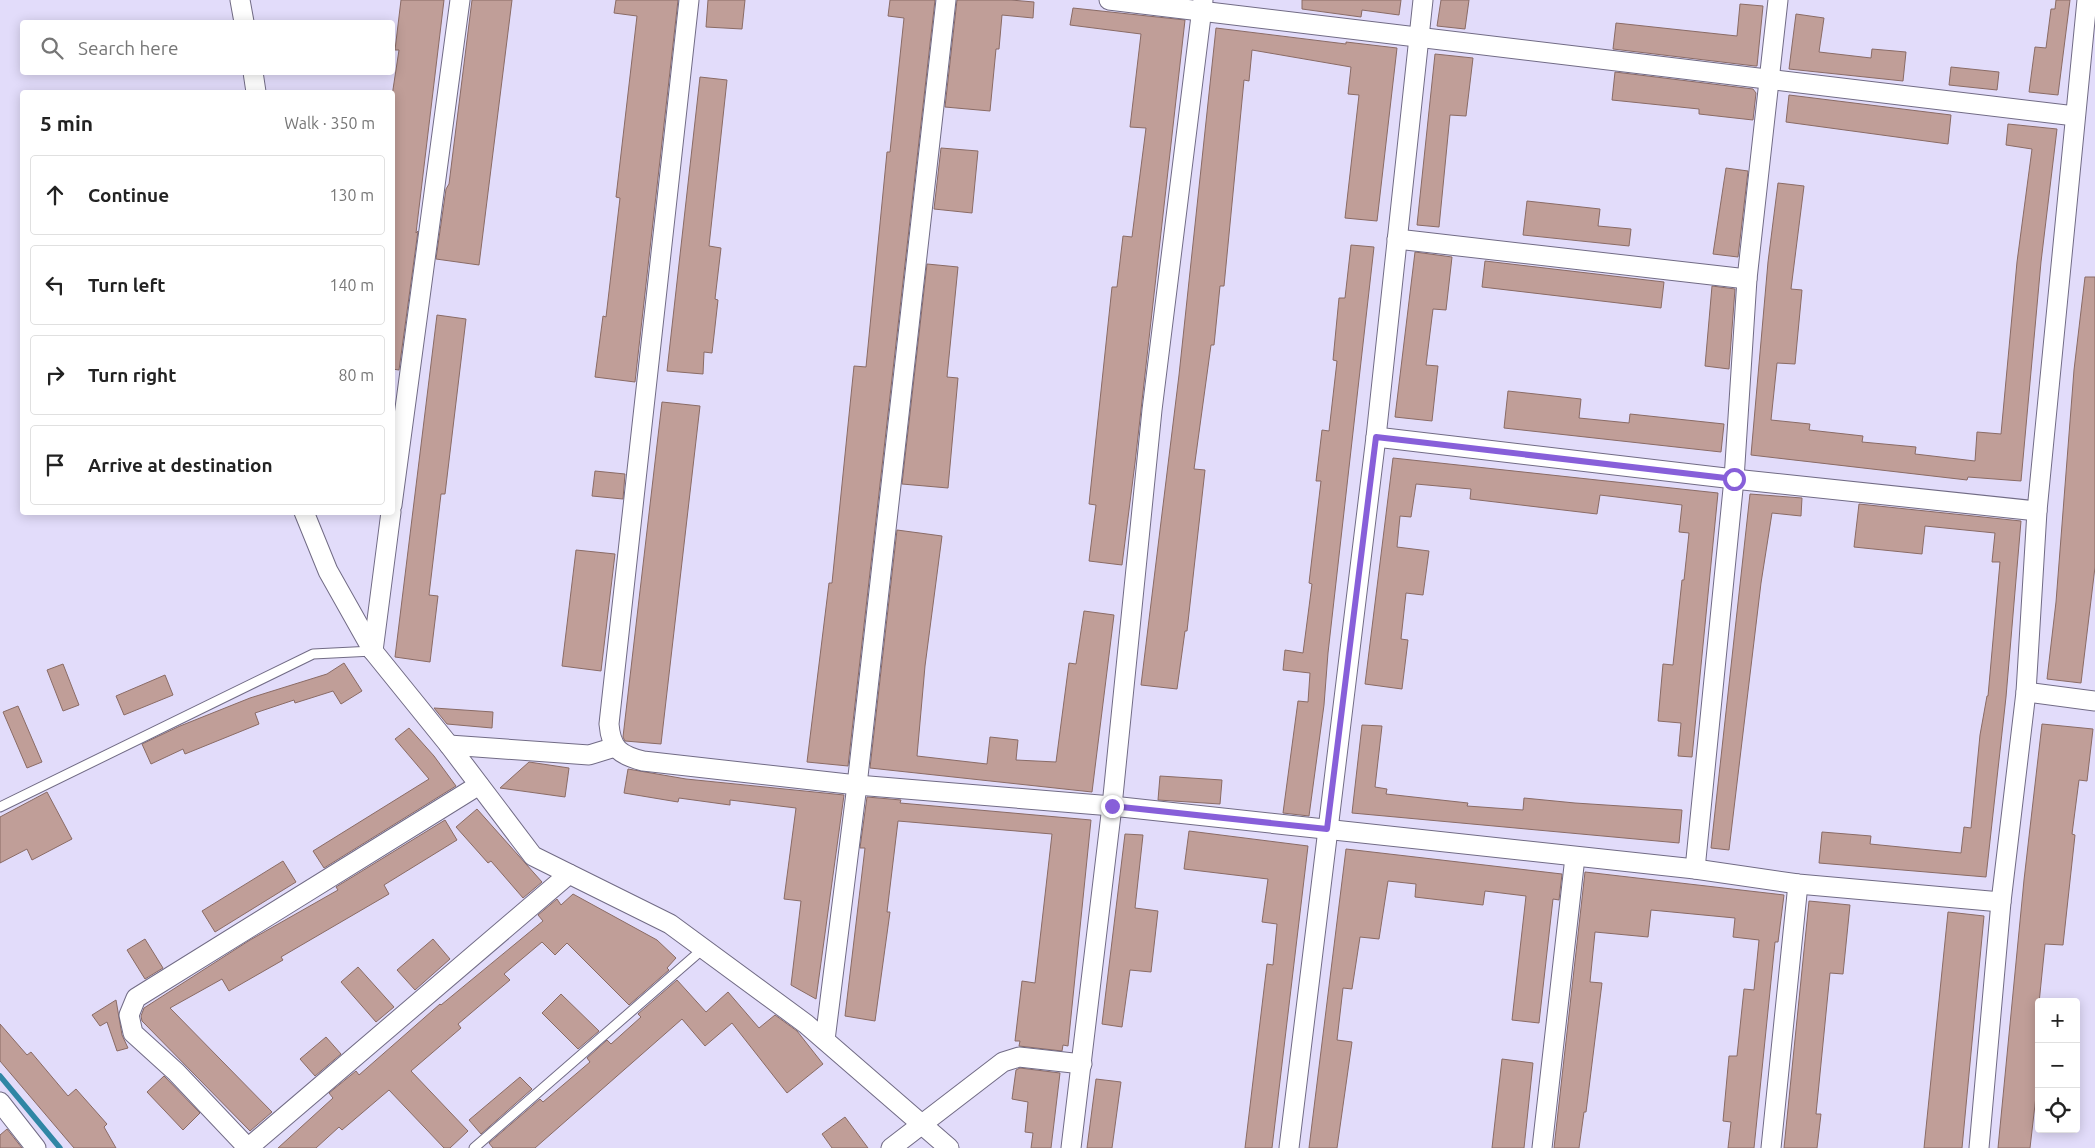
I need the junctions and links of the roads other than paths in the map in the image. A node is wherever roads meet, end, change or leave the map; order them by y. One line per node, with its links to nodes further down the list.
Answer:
1 (240, 0): 10 (street)
2 (460, 0): 20 (street)
3 (689, 0): 28 (street)
4 (946, 0): 30 (street)
5 (1109, 0): 9 (street)
6 (1423, 0): 11 (street)
7 (1778, 0): 13 (street)
8 (2087, 0): 15 (street)
9 (1202, 5): 11 (street); 31 (street)
10 (244, 20)
11 (1417, 37): 13 (street); 16 (street)
12 (253, 75): 14 (street)
13 (1770, 79): 15 (street); 17 (street)
14 (256, 90)
15 (2075, 116): 21 (street)
16 (1397, 239): 17 (street); 18 (street)
17 (1747, 280): 19 (street)
18 (1376, 437): 19 (street); 33 (street)
19 (1734, 479): 21 (street); 35 (street)
20 (395, 482)
21 (2037, 511): 25 (street)
22 (305, 515): 24 (street)
23 (392, 515): 24 (street)
24 (373, 651): 27 (street); 32 (lane)
25 (2026, 692): 26 (street); 38 (street)
26 (2095, 701)
27 (449, 745): 28 (street); 29 (street)
28 (615, 747): 30 (street)
29 (479, 785): 36 (street); 45 (street)
30 (857, 785): 31 (street); 40 (street)
31 (1112, 806): 33 (street); 41 (street)
32 (0, 807)
33 (1327, 829): 34 (street); 50 (street)
34 (1575, 857): 35 (street); 51 (street)
35 (1695, 869): 37 (street)
36 (569, 874): 39 (street); 45 (street)
37 (1798, 884): 38 (street); 52 (street)
38 (2001, 902): 53 (street)
39 (704, 948): 40 (street); 46 (lane)
40 (825, 1040): 43 (street)
41 (1082, 1064): 43 (street); 49 (street)
42 (2, 1108): 44 (street)
43 (922, 1124): 47 (street); 48 (street)
44 (36, 1148)
45 (248, 1148)
46 (474, 1148)
47 (891, 1148)
48 (949, 1148)
49 (1071, 1148)
50 (1289, 1148)
51 (1542, 1148)
52 (1771, 1148)
53 (1979, 1148)

